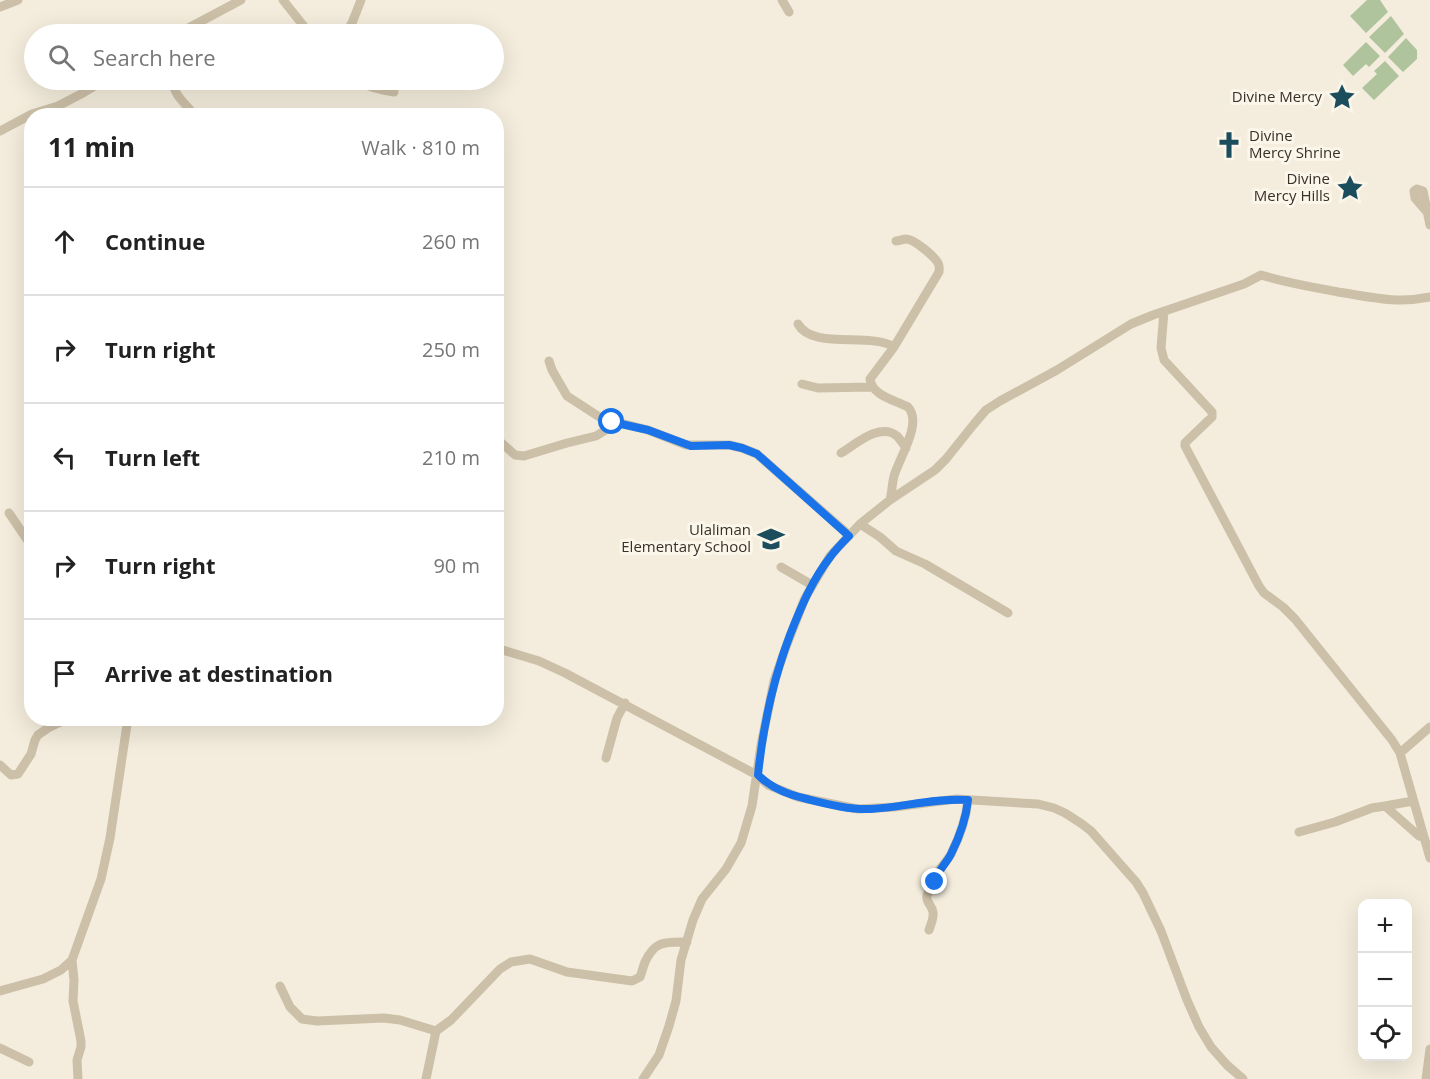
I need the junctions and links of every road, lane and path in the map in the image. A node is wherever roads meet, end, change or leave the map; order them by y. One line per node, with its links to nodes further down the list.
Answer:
1 (18, 0): 6 (street)
2 (241, 0): 8 (street)
3 (283, 0): 9 (street)
4 (361, 0): 10 (street)
5 (782, 0): 7 (street)
6 (0, 7)
7 (789, 12)
8 (196, 24)
9 (302, 24)
10 (351, 24)
11 (88, 90): 15 (street)
12 (174, 90): 16 (street)
13 (379, 90): 14 (street)
14 (394, 92)
15 (52, 108)
16 (188, 108)
17 (24, 118): 18 (street)
18 (0, 131)
19 (1427, 212): 20 (street)
20 (1430, 225)
21 (896, 241): 25 (street)
22 (1430, 297): 23 (street)
23 (1164, 311): 33 (street); 46 (street)
24 (798, 324): 25 (street)
25 (894, 347): 28 (street)
26 (549, 361): 29 (street)
27 (802, 384): 28 (street)
28 (872, 387): 31 (street)
29 (617, 423): 30 (street); 37 (street)
30 (504, 445)
31 (906, 448): 32 (street); 33 (street)
32 (842, 453)
33 (891, 500): 35 (street)
34 (9, 513): 36 (street)
35 (861, 524): 37 (street); 40 (street)
36 (24, 535)
37 (849, 536): 39 (street)
38 (781, 567): 39 (street)
39 (812, 585): 49 (street)
40 (1008, 613)
41 (504, 650): 42 (street)
42 (625, 703): 47 (street); 49 (street)
43 (51, 726): 48 (street)
44 (127, 726): 58 (street)
45 (1430, 727): 46 (street)
46 (1400, 753): 51 (street)
47 (606, 758)
48 (0, 765)
49 (758, 775): 50 (street); 57 (street)
50 (968, 800): 56 (street); 68 (street)
51 (1413, 801): 52 (street); 54 (street)
52 (1385, 806): 53 (street); 54 (street)
53 (1299, 832)
54 (1424, 837): 55 (street)
55 (1430, 858)
56 (929, 930)
57 (687, 942): 61 (street); 67 (street)
58 (72, 960): 60 (street); 65 (street)
59 (280, 986): 61 (street)
60 (0, 991)
61 (436, 1031): 66 (street)
62 (0, 1048): 64 (street)
63 (1430, 1049): 69 (street)
64 (29, 1062)
65 (78, 1079)
66 (426, 1079)
67 (643, 1079)
68 (1243, 1079)
69 (1426, 1079)

